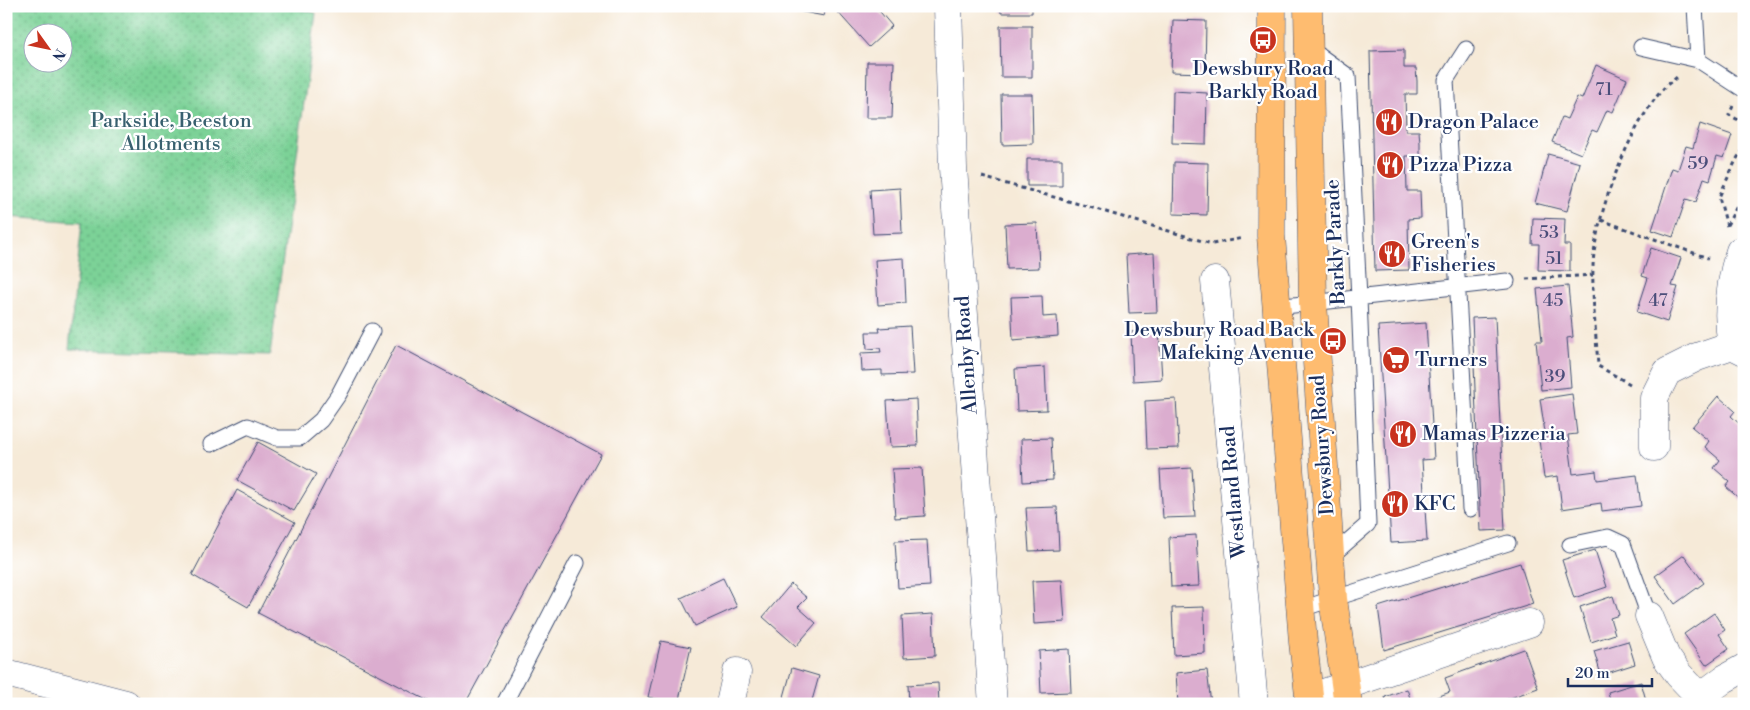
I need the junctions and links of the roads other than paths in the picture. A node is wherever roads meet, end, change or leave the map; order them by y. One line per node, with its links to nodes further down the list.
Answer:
1 (948, 6): 39 (street, Allenby Road)
2 (1272, 6): 16 (main road, Dewsbury Road)
3 (1308, 6): 6 (main road, Dewsbury Road)
4 (1695, 6): 8 (lane)
5 (1642, 47): 8 (lane)
6 (1309, 48): 14 (lane, Barkly Parade); 15 (main road, Dewsbury Road)
7 (1466, 49): 13 (lane)
8 (1698, 60): 9 (lane)
9 (1741, 88)
10 (1737, 259): 18 (street)
11 (1215, 281): 40 (street, Westland Road)
12 (1507, 281): 13 (lane)
13 (1457, 287): 14 (lane); 21 (lane)
14 (1359, 298): 15 (lane); 24 (lane, Barkly Parade)
15 (1312, 303): 16 (lane); 24 (main road, Dewsbury Road)
16 (1276, 307): 27 (main road, Dewsbury Road)
17 (372, 331): 19 (lane)
18 (1738, 348): 20 (street)
19 (211, 444)
20 (1654, 447)
21 (1470, 509)
22 (1508, 543): 26 (lane)
23 (1570, 545): 28 (lane)
24 (1331, 556): 26 (main road, Dewsbury Road)
25 (577, 563): 37 (lane)
26 (1333, 598): 27 (lane); 33 (main road, Dewsbury Road)
27 (1301, 609): 35 (main road, Dewsbury Road)
28 (1649, 616): 34 (street)
29 (1529, 623): 33 (street)
30 (1744, 668): 34 (street)
31 (737, 672): 38 (street)
32 (6, 673): 36 (street)
33 (1346, 695): 35 (street)
34 (1696, 700)
35 (1310, 701)
36 (126, 704)
37 (504, 704)
38 (730, 704)
39 (994, 704)
40 (1254, 704)

